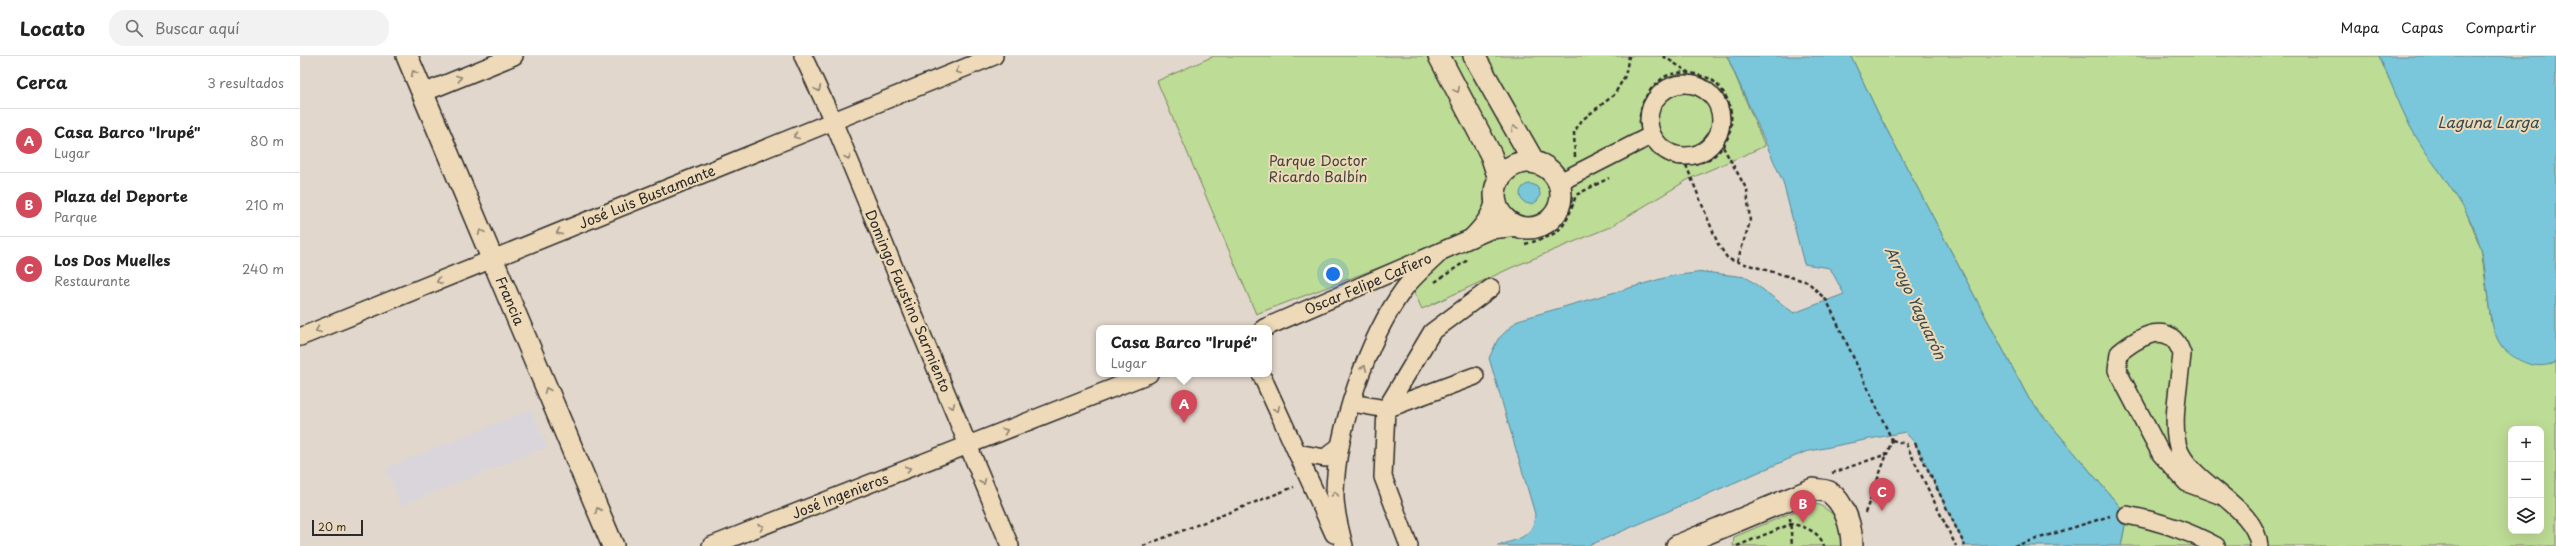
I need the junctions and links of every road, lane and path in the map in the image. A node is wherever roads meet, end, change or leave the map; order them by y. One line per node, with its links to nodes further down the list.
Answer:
1 (407, 56): 10 (main road, Francia, one-way to 1)
2 (514, 56): 10 (street, one-way to 2)
3 (803, 56): 11 (street, Domingo Faustino Sarmiento, one-way to 11)
4 (994, 56): 11 (street, José Luis Bustamante, one-way to 11)
5 (1439, 56): 20 (main road, one-way to 20)
6 (1474, 56): 16 (main road, one-way to 6)
7 (1629, 56): 15 (path)
8 (1663, 56): 9 (path)
9 (1688, 72): 12 (path); 13 (path)
10 (423, 93): 25 (main road, Francia, one-way to 10)
11 (833, 121): 25 (street, José Luis Bustamante, one-way to 25); 38 (street, Domingo Faustino Sarmiento, one-way to 38)
12 (1646, 132): 12 (street); 19 (street)
13 (1723, 147): 17 (path); 26 (path)
14 (1648, 157): 17 (path)
15 (1575, 159)
16 (1534, 162): 19 (main road); 20 (main road)
17 (1686, 164): 26 (path)
18 (1615, 174): 21 (path)
19 (1560, 182): 21 (main road)
20 (1497, 187): 21 (main road); 22 (street, Oscar Felipe Cafiero)
21 (1521, 236): 22 (street, Oscar Felipe Cafiero)
22 (1472, 237): 23 (street, Oscar Felipe Cafiero)
23 (1439, 254): 29 (street, Oscar Felipe Cafiero); 34 (street, one-way to 23)
24 (1473, 256): 27 (path)
25 (492, 259): 30 (street, José Luis Bustamante, one-way to 30); 49 (main road, Francia, one-way to 25)
26 (1737, 262): 36 (path)
27 (1429, 287)
28 (1491, 288): 35 (street)
29 (1271, 325)
30 (300, 337)
31 (1475, 376): 35 (street)
32 (1141, 377): 38 (street, one-way to 32)
33 (1262, 377): 40 (street, one-way to 40)
34 (1352, 403): 35 (street); 39 (street)
35 (1386, 409): 55 (street)
36 (1892, 440): 41 (path); 61 (path)
37 (1915, 443): 62 (path)
38 (968, 446): 50 (street, José Ingenieros, one-way to 38); 51 (street, Domingo Faustino Sarmiento, one-way to 51)
39 (1340, 446): 40 (street); 54 (street, one-way to 39)
40 (1297, 453): 42 (street)
41 (1887, 454): 43 (path); 46 (path)
42 (1310, 480): 52 (path); 53 (street)
43 (1821, 490): 45 (main road); 60 (main road)
44 (2222, 496): 44 (street); 65 (street)
45 (1789, 498): 48 (path); 56 (main road)
46 (1862, 515)
47 (2121, 515): 63 (path); 64 (street)
48 (1790, 524): 57 (path); 58 (path); 59 (path)
49 (613, 546)
50 (711, 546)
51 (1010, 546)
52 (1143, 546)
53 (1340, 546)
54 (1344, 546)
55 (1409, 546)
56 (1677, 546)
57 (1737, 546)
58 (1792, 546)
59 (1824, 546)
60 (1852, 546)
61 (1956, 546)
62 (1965, 546)
63 (2014, 546)
64 (2216, 546)
65 (2259, 546)

